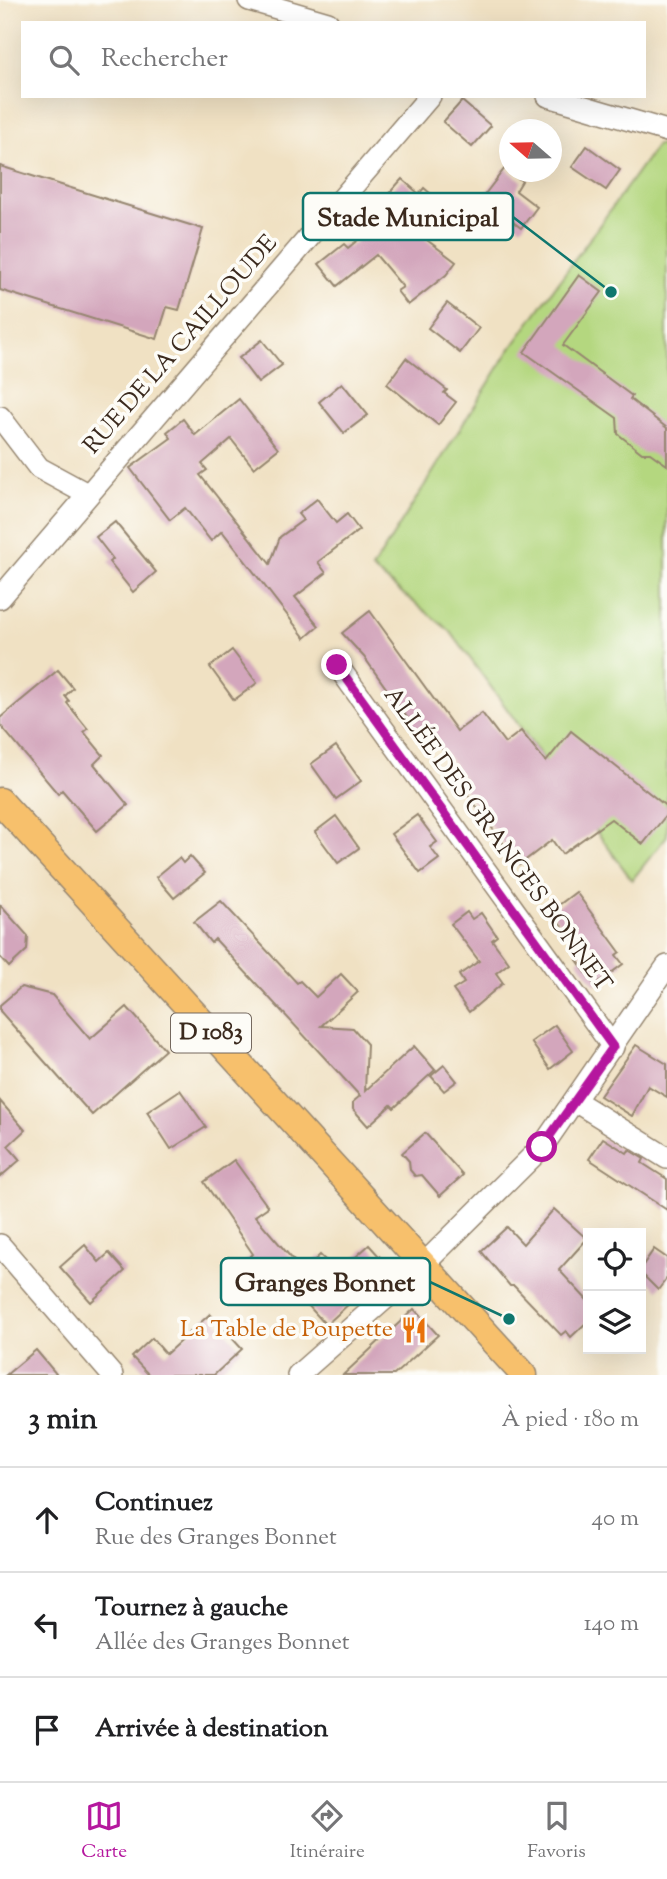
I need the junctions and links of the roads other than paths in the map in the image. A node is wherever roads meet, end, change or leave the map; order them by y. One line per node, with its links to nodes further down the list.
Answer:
1 (249, 0): 2 (street)
2 (321, 21)
3 (428, 98): 7 (street, RUE DE LA CAILLOUDE)
4 (555, 98): 5 (street)
5 (667, 131)
6 (0, 417): 7 (street)
7 (87, 494): 8 (street, RUE DE LA CAILLOUDE)
8 (0, 598)
9 (337, 665): 12 (street, ALLÉE DES GRANGES BONNET)
10 (0, 801): 16 (main road, D 1083)
11 (667, 966): 12 (street)
12 (613, 1047): 13 (street)
13 (575, 1101): 14 (street); 16 (street)
14 (667, 1158)
15 (0, 1245): 17 (street)
16 (422, 1266): 18 (street); 19 (main road, D 1083)
17 (112, 1375)
18 (298, 1375)
19 (524, 1375)

